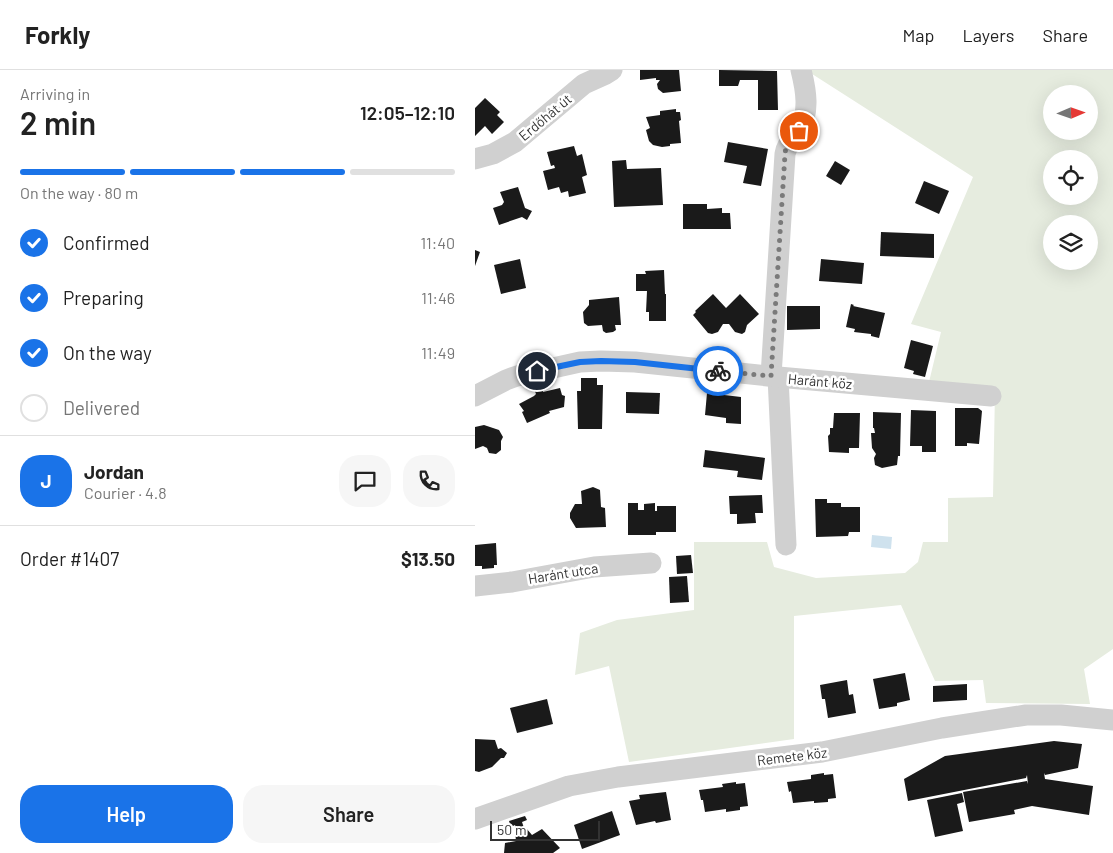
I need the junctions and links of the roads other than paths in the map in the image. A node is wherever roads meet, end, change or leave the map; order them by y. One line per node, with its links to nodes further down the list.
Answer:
1 (612, 70): 3 (street, Erdőhát út)
2 (801, 70): 4 (street)
3 (475, 160)
4 (774, 377): 5 (street, Haránt köz); 6 (street, Haránt köz); 7 (street)
5 (475, 396)
6 (991, 396)
7 (786, 544)
8 (651, 563): 9 (street, Haránt utca)
9 (475, 586)
10 (1113, 720): 11 (street, Remete köz)
11 (475, 819)

